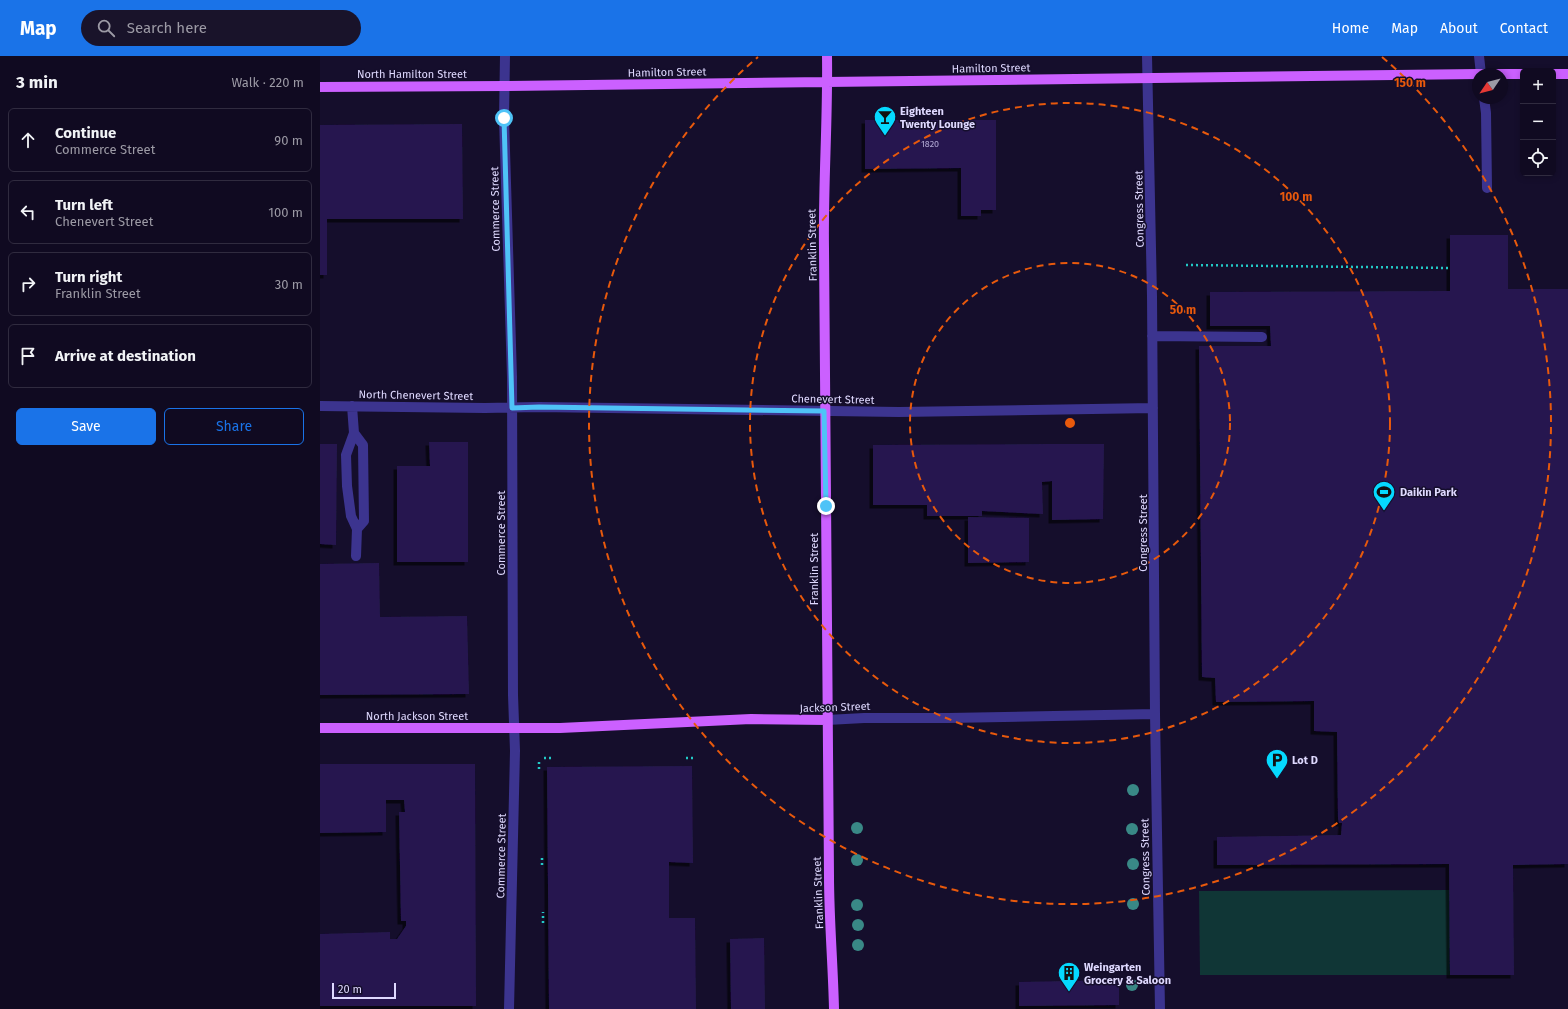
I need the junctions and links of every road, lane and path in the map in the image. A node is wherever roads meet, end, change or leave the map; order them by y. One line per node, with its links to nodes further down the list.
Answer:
1 (505, 56): 13 (street, Commerce Street)
2 (827, 56): 12 (main road, Franklin Street)
3 (1147, 56): 11 (street, Congress Street)
4 (1479, 56): 5 (street)
5 (1480, 68)
6 (1472, 74): 11 (main road, Hamilton Street)
7 (1508, 74): 8 (main road, Hamilton Street)
8 (1520, 74)
9 (1556, 74): 10 (main road)
10 (1568, 74)
11 (1147, 78): 12 (main road, Hamilton Street); 19 (street, Congress Street)
12 (828, 82): 13 (main road, Hamilton Street); 25 (main road, Franklin Street)
13 (505, 86): 14 (main road, North Hamilton Street); 23 (street, Commerce Street)
14 (320, 87)
15 (1485, 104): 16 (street)
16 (1487, 188)
17 (1186, 266): 18 (path)
18 (1450, 268)
19 (1152, 336): 20 (street); 24 (street, Congress Street)
20 (1262, 337)
21 (320, 406): 22 (street, North Chenevert Street)
22 (352, 406): 23 (street, North Chenevert Street); 26 (street)
23 (512, 408): 25 (street, Chenevert Street); 32 (street, Commerce Street)
24 (1154, 408): 25 (street, Chenevert Street); 29 (street, Congress Street)
25 (824, 411): 30 (main road, Franklin Street)
26 (354, 433): 27 (street); 27 (street)
27 (357, 529): 28 (street)
28 (356, 556)
29 (1155, 714): 30 (street, Jackson Street); 45 (street, Congress Street)
30 (827, 720): 32 (main road, Jackson Street); 44 (main road, Franklin Street)
31 (320, 728): 32 (main road, North Jackson Street)
32 (515, 728): 43 (street, Commerce Street)
33 (544, 758): 34 (path)
34 (551, 758)
35 (686, 758): 36 (path)
36 (695, 758)
37 (539, 762): 38 (path)
38 (539, 769)
39 (542, 855): 40 (path)
40 (542, 865)
41 (543, 912): 42 (path)
42 (543, 924)
43 (509, 1009)
44 (834, 1009)
45 (1160, 1009)

